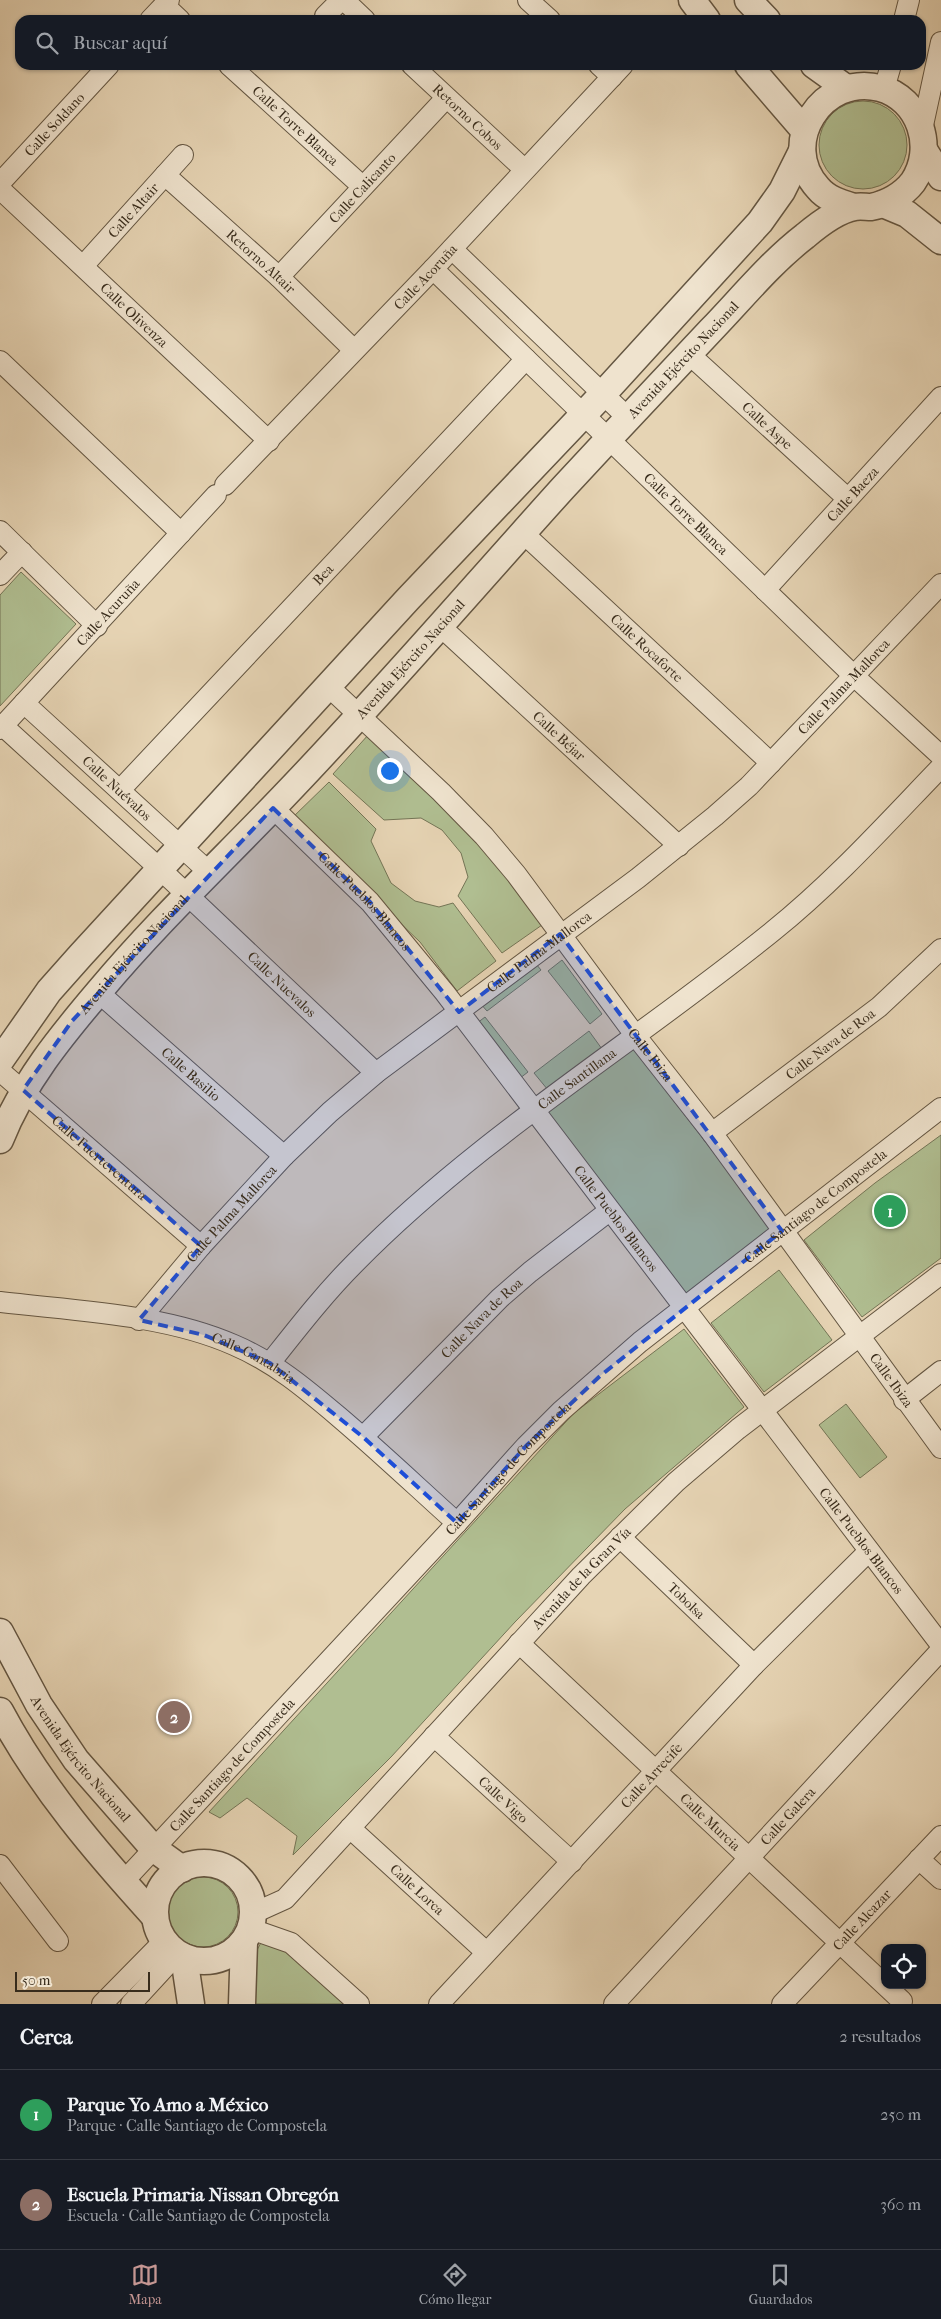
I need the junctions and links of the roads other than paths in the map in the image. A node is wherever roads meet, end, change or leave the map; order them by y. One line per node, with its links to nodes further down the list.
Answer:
1 (342, 0): 9 (street); 10 (street)
2 (528, 0): 11 (street)
3 (692, 0): 12 (street)
4 (748, 0): 13 (street)
5 (909, 0): 14 (street)
6 (166, 3): 7 (street); 8 (street)
7 (155, 15)
8 (176, 15)
9 (326, 15)
10 (359, 15)
11 (544, 15)
12 (703, 15)
13 (762, 15)
14 (905, 15)
15 (941, 42): 25 (street)
16 (104, 70): 31 (street, Calle Soldano)
17 (234, 70): 32 (street, Calle Torre Blanca)
18 (417, 70): 24 (street, Retorno Cobos)
19 (610, 70): 28 (street, Calle Acoruña)
20 (752, 70): 26 (street)
21 (821, 70): 23 (street)
22 (888, 77): 23 (street); 25 (street)
23 (846, 88): 26 (street)
24 (446, 98): 28 (street, Retorno Cobos); 32 (street, Calle Calicanto)
25 (923, 140): 30 (street); 34 (street)
26 (803, 141): 35 (street); 45 (street)
27 (183, 155): 29 (street, Calle Altair)
28 (524, 169): 37 (street, Calle Acoruña)
29 (165, 175): 38 (street, Calle Altair); 40 (street, Retorno Altair)
30 (941, 178)
31 (0, 183)
32 (362, 186): 40 (street, Calle Calicanto)
33 (0, 189): 38 (street, Calle Olivenza)
34 (883, 204): 35 (street); 36 (street)
35 (854, 207): 42 (street, Avenida Ejército Nacional)
36 (941, 242)
37 (452, 249): 39 (street, Calle Acoruña); 45 (street)
38 (83, 266): 50 (street, Calle Olivenza)
39 (433, 269): 41 (street, Calle Acoruña); 43 (street, Calle Torre Blanca)
40 (279, 277): 41 (street, Retorno Altair)
41 (354, 350): 50 (street, Calle Acoruña)
42 (689, 354): 48 (street, Avenida Ejército Nacional); 52 (street, Calle Aspe)
43 (526, 359): 47 (street, Calle Torre Blanca); 70 (street, Bea)
44 (1, 363): 54 (street)
45 (602, 395): 47 (street); 48 (street)
46 (941, 397): 52 (street, Calle Baeza)
47 (584, 414): 49 (street, Calle Torre Blanca); 63 (street)
48 (628, 418): 49 (street, Avenida Ejército Nacional)
49 (609, 438): 55 (street, Avenida Ejército Nacional); 59 (street, Calle Torre Blanca)
50 (269, 441): 51 (street, Calle Acoruña)
51 (220, 490): 54 (street, Calle Acuruña)
52 (847, 498): 59 (street, Calle Baeza)
53 (0, 532): 56 (street)
54 (181, 533): 60 (street, Calle Acuruña)
55 (523, 533): 61 (street, Avenida Ejército Nacional); 68 (street, Calle Rocaforte)
56 (22, 552): 57 (street); 60 (street)
57 (0, 575)
58 (941, 584): 62 (street, Calle Palma Mallorca)
59 (765, 590): 62 (street, Calle Torre Blanca)
60 (97, 626): 64 (street, Calle Acuruña)
61 (440, 626): 65 (street, Avenida Ejército Nacional); 73 (street, Calle Béjar)
62 (854, 676): 67 (street, Calle Torre Blanca); 68 (street, Calle Palma Mallorca)
63 (329, 687): 65 (street, Calle Ibiza); 72 (street)
64 (24, 703): 66 (street, Calle Acuruña); 70 (street, Calle Nuévalos)
65 (360, 715): 71 (street, Avenida Ejército Nacional); 77 (street, Calle Ibiza)
66 (2, 728): 74 (street)
67 (941, 756)
68 (771, 763): 73 (street, Calle Palma Mallorca)
69 (941, 767): 81 (street, Calle Santillana)
70 (120, 790): 72 (street, Calle Nuévalos)
71 (273, 808): 75 (street, Avenida Ejército Nacional); 80 (street, Calle Pueblos Blancos)
72 (181, 845): 74 (street); 75 (street, Calle Nuévalos)
73 (679, 846): 77 (street, Calle Palma Mallorca)
74 (160, 869): 76 (street); 82 (street)
75 (210, 873): 76 (street, Avenida Ejército Nacional)
76 (187, 895): 79 (street, Avenida Ejército Nacional); 84 (street, Calle Nuevalos)
77 (560, 934): 80 (street, Calle Palma Mallorca); 81 (street, Calle Ibiza)
78 (941, 949): 88 (street, Calle Nava de Roa)
79 (98, 992): 85 (street, Avenida Ejército Nacional); 90 (street, Calle Basilio)
80 (460, 1012): 84 (street, Calle Palma Mallorca); 87 (street, Calle Pueblos Blancos)
81 (634, 1035): 87 (street, Calle Santillana); 88 (street, Calle Ibiza)
82 (0, 1061)
83 (0, 1071): 85 (street, Calle Fuerteventura)
84 (376, 1073): 90 (street, Calle Palma Mallorca)
85 (23, 1090): 89 (street, Avenida Ejército Nacional); 93 (street, Calle Fuerteventura)
86 (941, 1108): 92 (street, Calle Santiago de Compostela)
87 (533, 1110): 91 (street, Calle Pueblos Blancos); 99 (street, Calle Santillana)
88 (712, 1133): 92 (street, Calle Ibiza)
89 (0, 1140)
90 (284, 1156): 93 (street, Calle Palma Mallorca)
91 (609, 1211): 96 (street, Calle Pueblos Blancos); 103 (street, Calle Nava de Roa)
92 (782, 1231): 96 (street, Calle Santiago de Compostela); 98 (street, Calle Ibiza)
93 (201, 1246): 97 (street, Calle Palma Mallorca)
94 (941, 1274): 98 (street, Avenida de la Gran Vía)
95 (0, 1302): 97 (street, Calle Cantabria)
96 (685, 1308): 102 (street, Calle Pueblos Blancos); 105 (street, Calle Santiago de Compostela)
97 (139, 1320): 99 (street, Calle Cantabria)
98 (858, 1337): 101 (street, Calle Ibiza); 102 (street, Avenida de la Gran Vía)
99 (270, 1363): 103 (street, Calle Cantabria)
100 (941, 1371): 101 (street)
101 (904, 1400): 104 (street, Calle Ibiza)
102 (763, 1409): 106 (street, Avenida de la Gran Vía); 107 (street, Calle Pueblos Blancos)
103 (363, 1437): 105 (street, Calle Cantabria)
104 (941, 1448)
105 (457, 1523): 118 (street, Calle Santiago de Compostela)
106 (620, 1536): 109 (street, Avenida de la Gran Vía); 112 (street, Tobolsa)
107 (869, 1551): 110 (street, Calle Pueblos Blancos); 112 (street, Calle Arrecife)
108 (0, 1632): 118 (street, Avenida Ejército Nacional)
109 (519, 1643): 114 (street, Avenida de la Gran Vía); 115 (street, Calle Murcia)
110 (941, 1645)
111 (941, 1650): 119 (street, Calle Galera)
112 (754, 1665): 115 (street, Calle Arrecife)
113 (0, 1711): 125 (street)
114 (434, 1736): 116 (street, Avenida de la Gran Vía); 121 (street, Calle Vigo)
115 (656, 1771): 119 (street, Calle Murcia); 121 (street, Calle Arrecife)
116 (350, 1828): 126 (street, Avenida de la Gran Vía); 130 (street, Calle Lorca)
117 (941, 1836): 120 (street, Calle Alcazar)
118 (153, 1848): 123 (street, Avenida Ejército Nacional); 125 (street, Calle Santiago de Compostela)
119 (749, 1857): 129 (street, Calle Murcia); 138 (street, Calle Galera)
120 (919, 1859): 124 (street); 129 (street, Calle Alcazar)
121 (572, 1862): 130 (street, Calle Arrecife)
122 (0, 1865): 127 (street)
123 (182, 1868): 126 (street); 128 (street)
124 (941, 1879)
125 (123, 1882): 128 (street)
126 (249, 1928): 128 (street); 135 (street); 136 (street)
127 (58, 1941)
128 (170, 1942): 132 (street); 133 (street); 134 (street)
129 (838, 1944): 131 (street, Calle Murcia); 139 (street, Calle Alcazar)
130 (486, 1952): 137 (street, Calle Arrecife)
131 (902, 2001)
132 (102, 2004)
133 (130, 2004)
134 (191, 2004)
135 (242, 2004)
136 (359, 2004)
137 (439, 2004)
138 (614, 2004)
139 (782, 2004)

